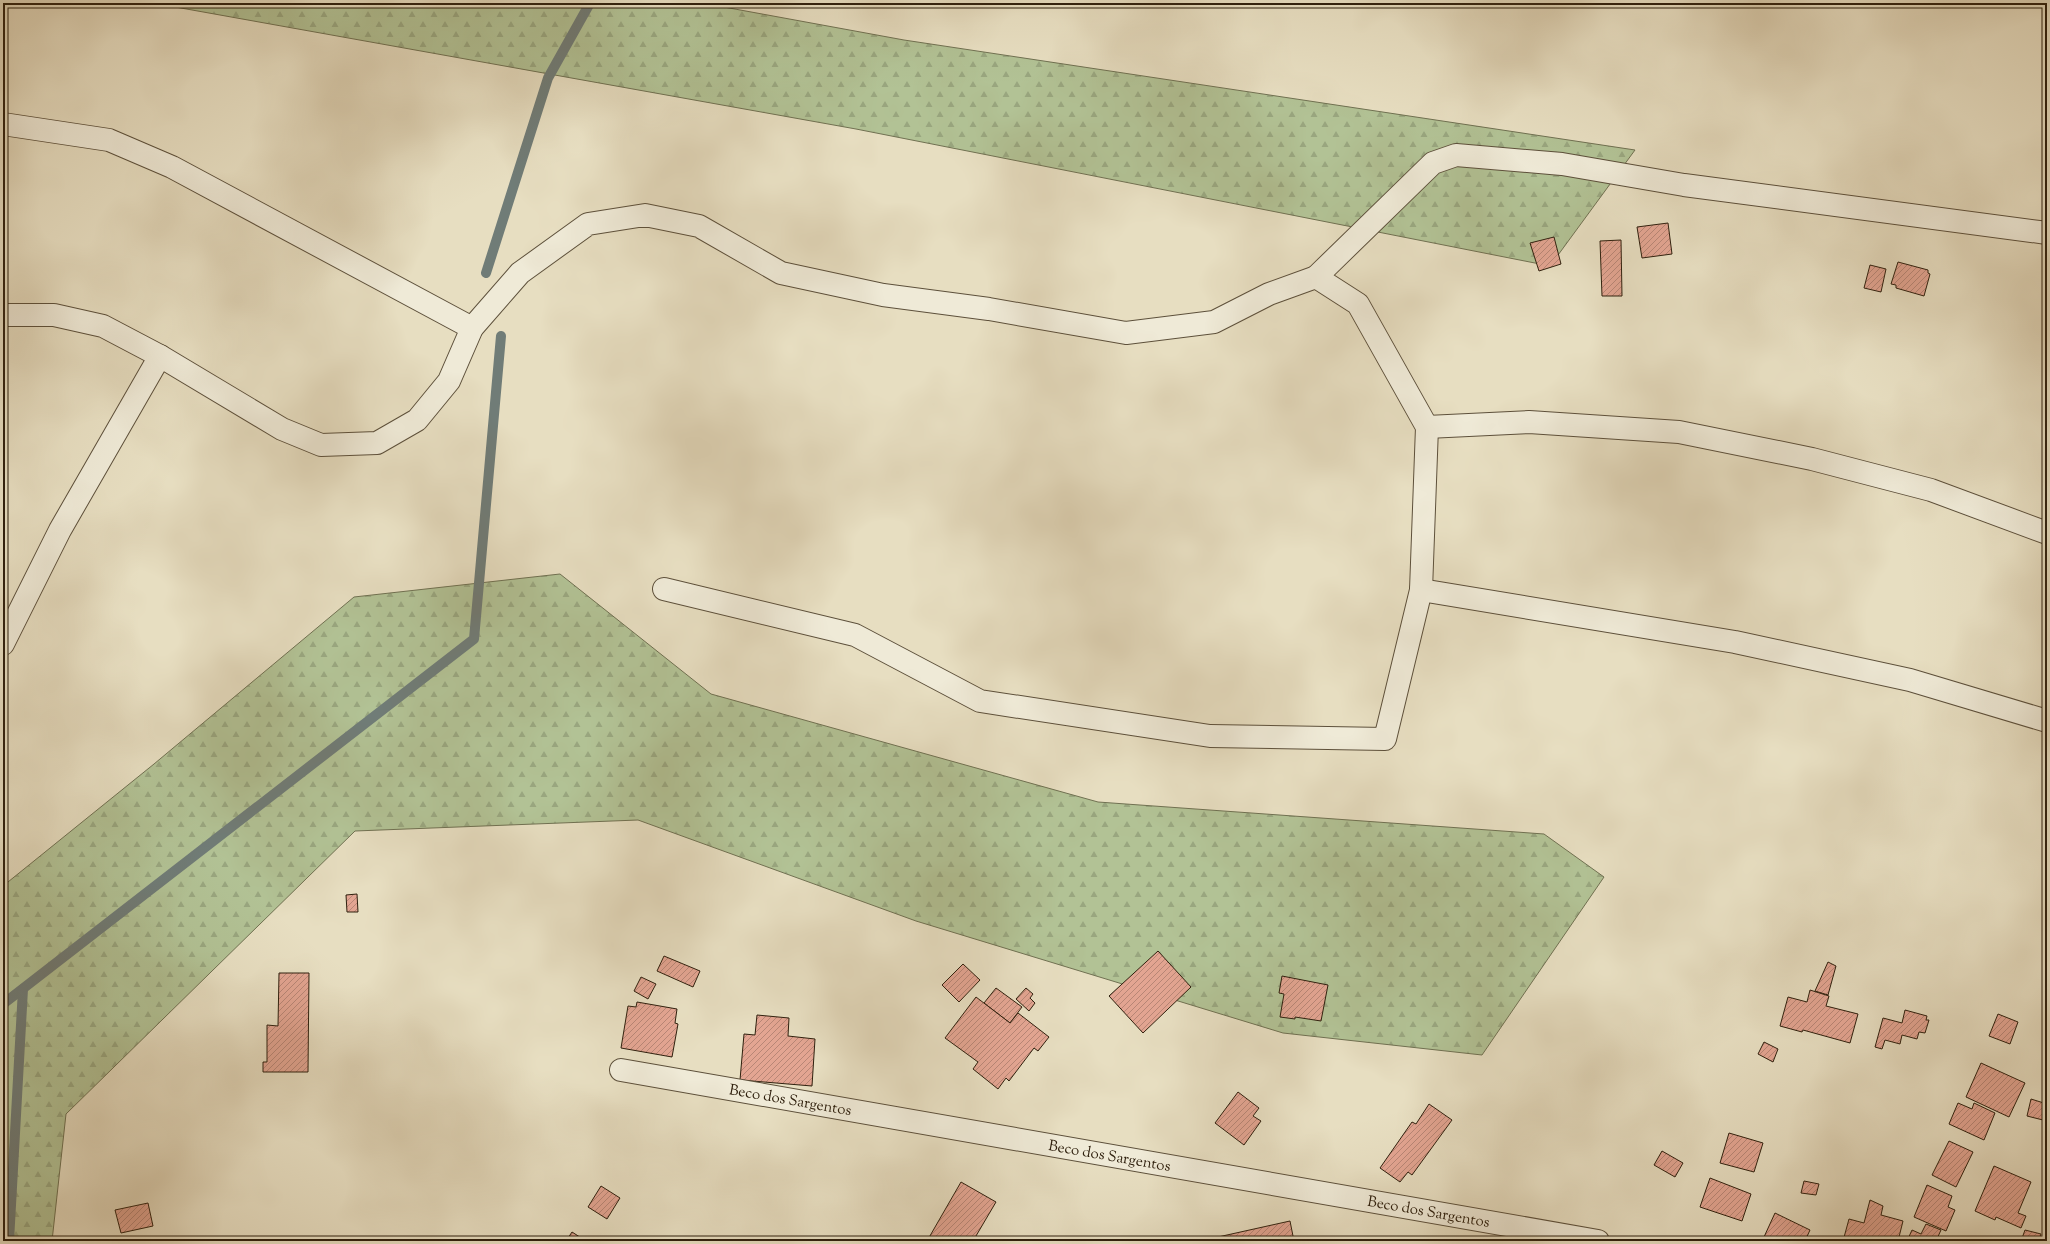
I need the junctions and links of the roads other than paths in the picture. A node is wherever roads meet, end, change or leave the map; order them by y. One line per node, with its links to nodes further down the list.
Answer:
1 (3, 124): 5 (street)
2 (2047, 233): 3 (street)
3 (1316, 277): 5 (street); 7 (street)
4 (3, 315): 6 (street)
5 (472, 328): 6 (street)
6 (160, 356): 11 (street)
7 (1427, 426): 8 (street); 10 (street)
8 (2047, 533)
9 (664, 589): 10 (street)
10 (1420, 590): 12 (street)
11 (3, 644)
12 (2047, 721)
13 (621, 1070): 14 (street, Beco dos Sargentos)
14 (1598, 1241)

